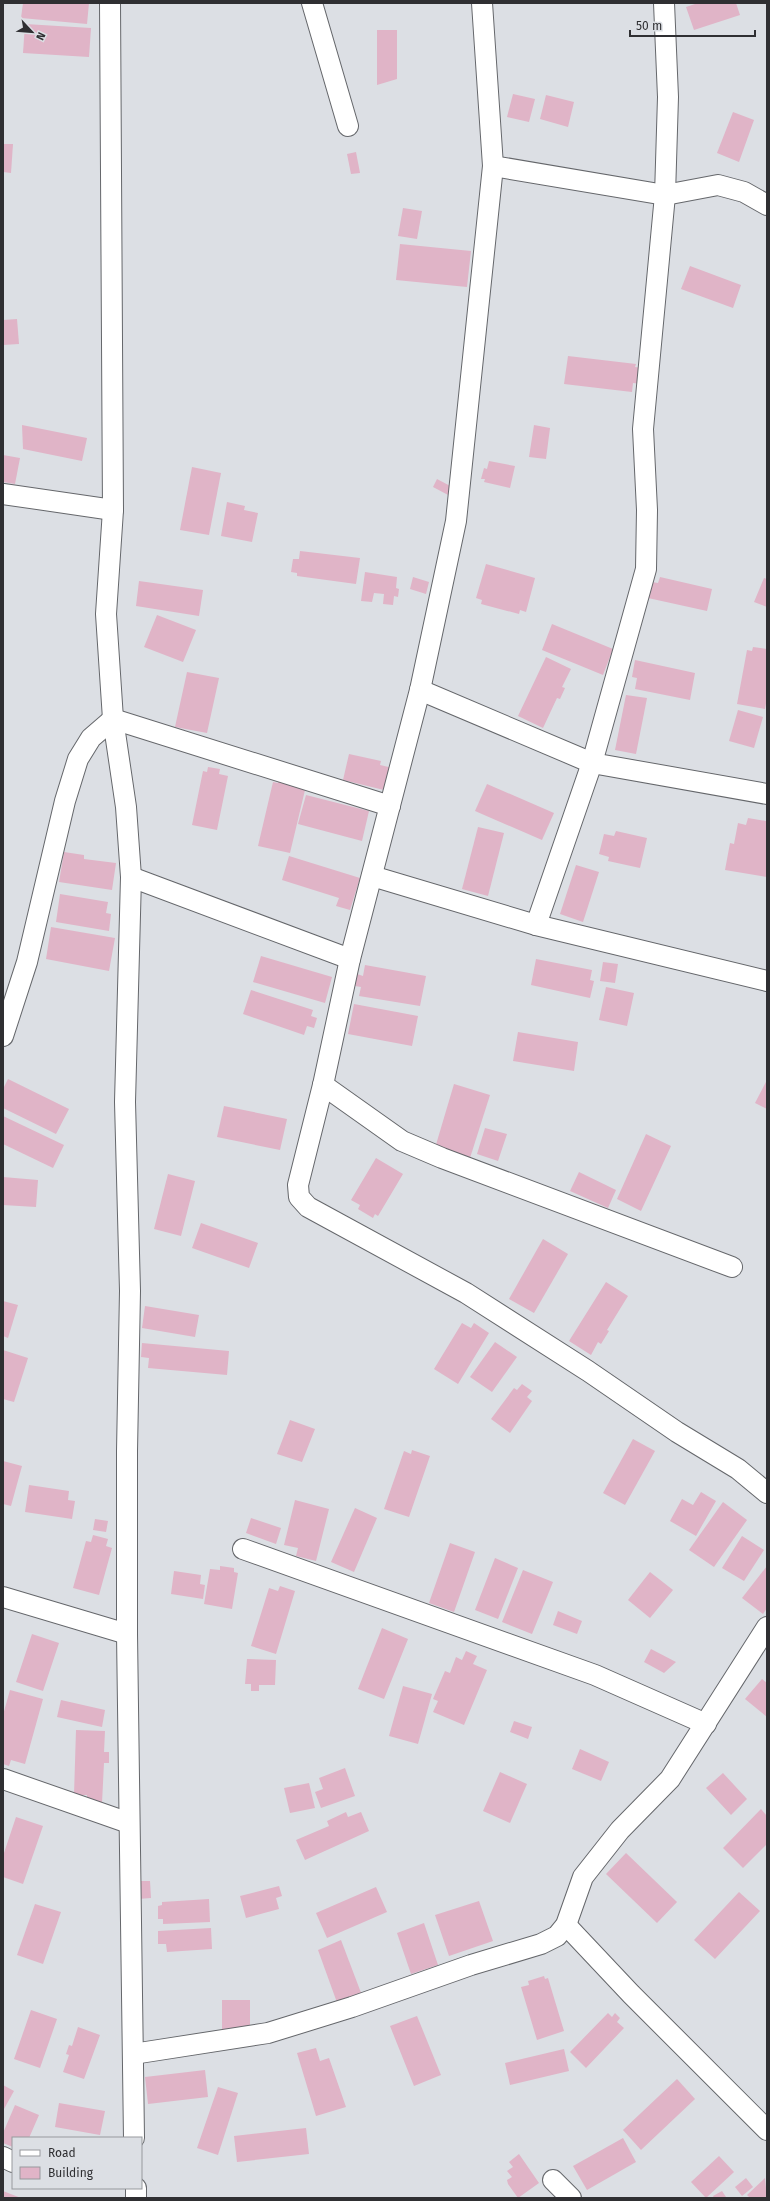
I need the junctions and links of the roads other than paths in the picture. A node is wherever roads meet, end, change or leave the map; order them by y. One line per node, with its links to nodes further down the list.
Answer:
1 (110, 3): 10 (street)
2 (312, 3): 5 (street)
3 (482, 3): 6 (street)
4 (664, 3): 7 (street)
5 (348, 126)
6 (493, 166): 7 (street); 11 (street)
7 (665, 196): 8 (street); 13 (street)
8 (767, 205)
9 (3, 494): 10 (street)
10 (113, 510): 12 (street)
11 (420, 690): 13 (street); 15 (street)
12 (113, 719): 15 (street); 17 (street); 21 (street)
13 (592, 763): 14 (street); 18 (street)
14 (767, 794)
15 (390, 806): 16 (street)
16 (372, 876): 18 (street); 19 (street)
17 (131, 877): 19 (street); 28 (street)
18 (536, 925): 20 (street)
19 (350, 959): 22 (street)
20 (767, 980)
21 (3, 1036)
22 (323, 1084): 23 (street); 24 (street)
23 (732, 1267)
24 (767, 1493)
25 (243, 1549): 29 (street)
26 (3, 1597): 28 (street)
27 (767, 1627): 29 (street)
28 (127, 1634): 31 (street)
29 (706, 1724): 32 (street)
30 (3, 1779): 31 (street)
31 (130, 1823): 33 (street)
32 (566, 1925): 33 (street); 34 (street)
33 (133, 2054): 35 (street)
34 (767, 2130)
35 (134, 2137)
36 (553, 2180): 37 (street)
37 (571, 2198)

